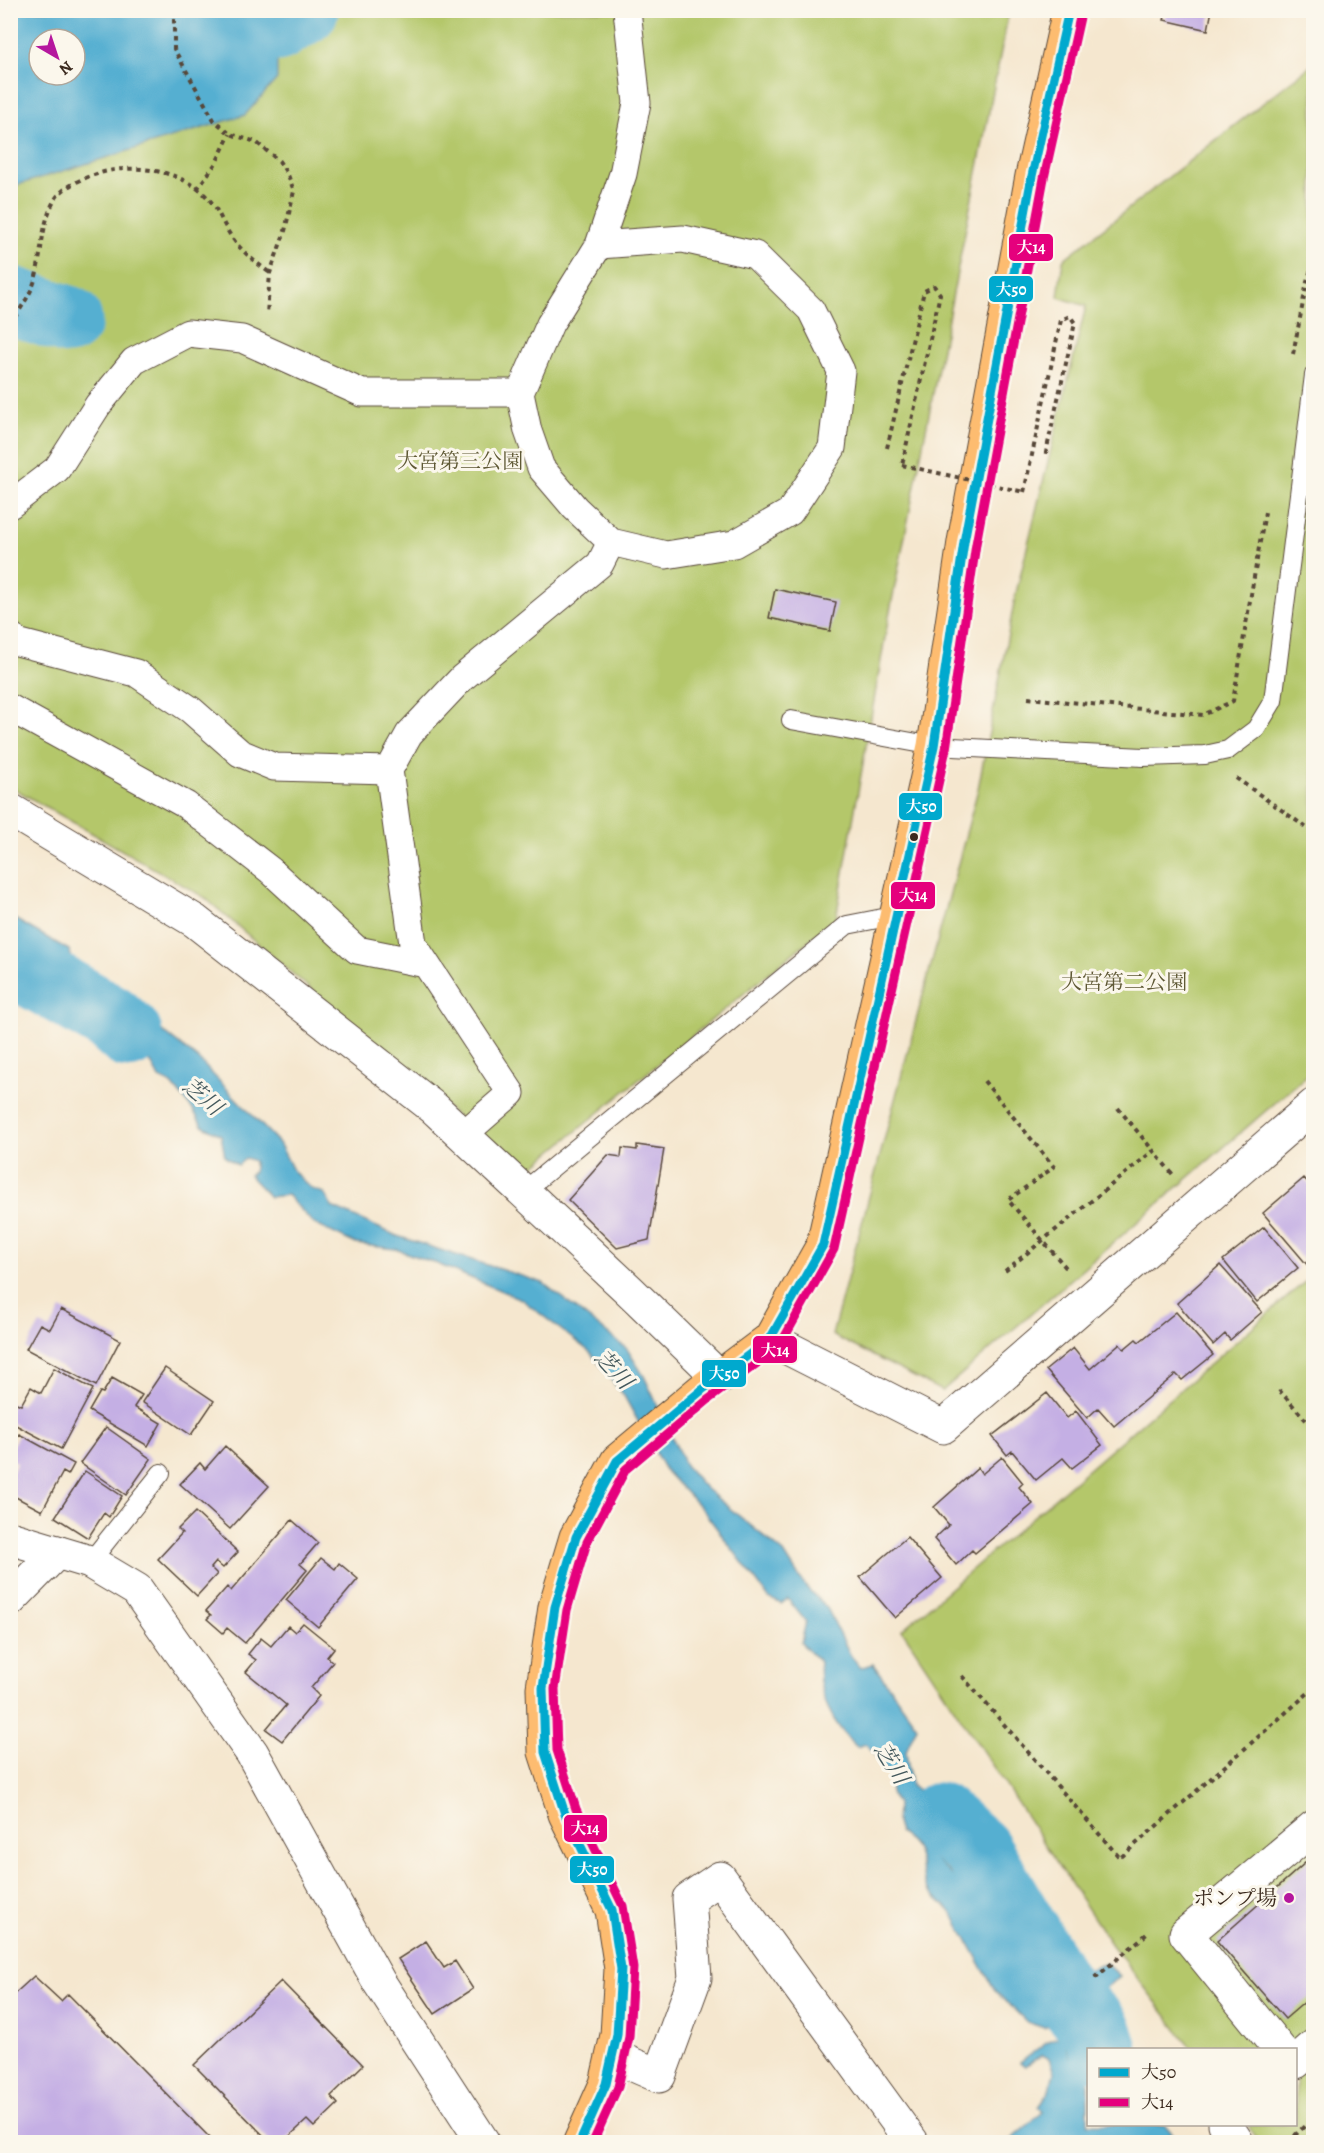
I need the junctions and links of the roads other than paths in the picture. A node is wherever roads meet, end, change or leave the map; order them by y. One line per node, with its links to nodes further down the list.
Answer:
1 (627, 10): 3 (street)
2 (1069, 10): 11 (main road)
3 (599, 244): 5 (street); 7 (street)
4 (1314, 375): 11 (lane)
5 (520, 393): 6 (street); 7 (street)
6 (10, 505)
7 (611, 542): 12 (street)
8 (10, 635): 12 (street)
9 (10, 708): 15 (street)
10 (791, 720): 11 (lane)
11 (934, 746): 14 (main road)
12 (389, 770): 15 (street)
13 (10, 810): 17 (street)
14 (898, 915): 18 (lane); 19 (main road)
15 (426, 963): 17 (street)
16 (1314, 1106): 19 (street)
17 (464, 1134): 18 (street)
18 (524, 1191): 20 (street)
19 (770, 1340): 20 (main road)
20 (711, 1384): 29 (main road)
21 (161, 1473): 24 (lane)
22 (10, 1538): 23 (street)
23 (57, 1552): 24 (street); 25 (street)
24 (90, 1562): 32 (street)
25 (10, 1600)
26 (1314, 1827): 28 (street)
27 (1314, 2046): 30 (street)
28 (1279, 2048)
29 (613, 2056): 33 (main road); 34 (street)
30 (1297, 2061)
31 (1226, 2126): 35 (street)
32 (483, 2142)
33 (580, 2142)
34 (912, 2142)
35 (1237, 2142)

